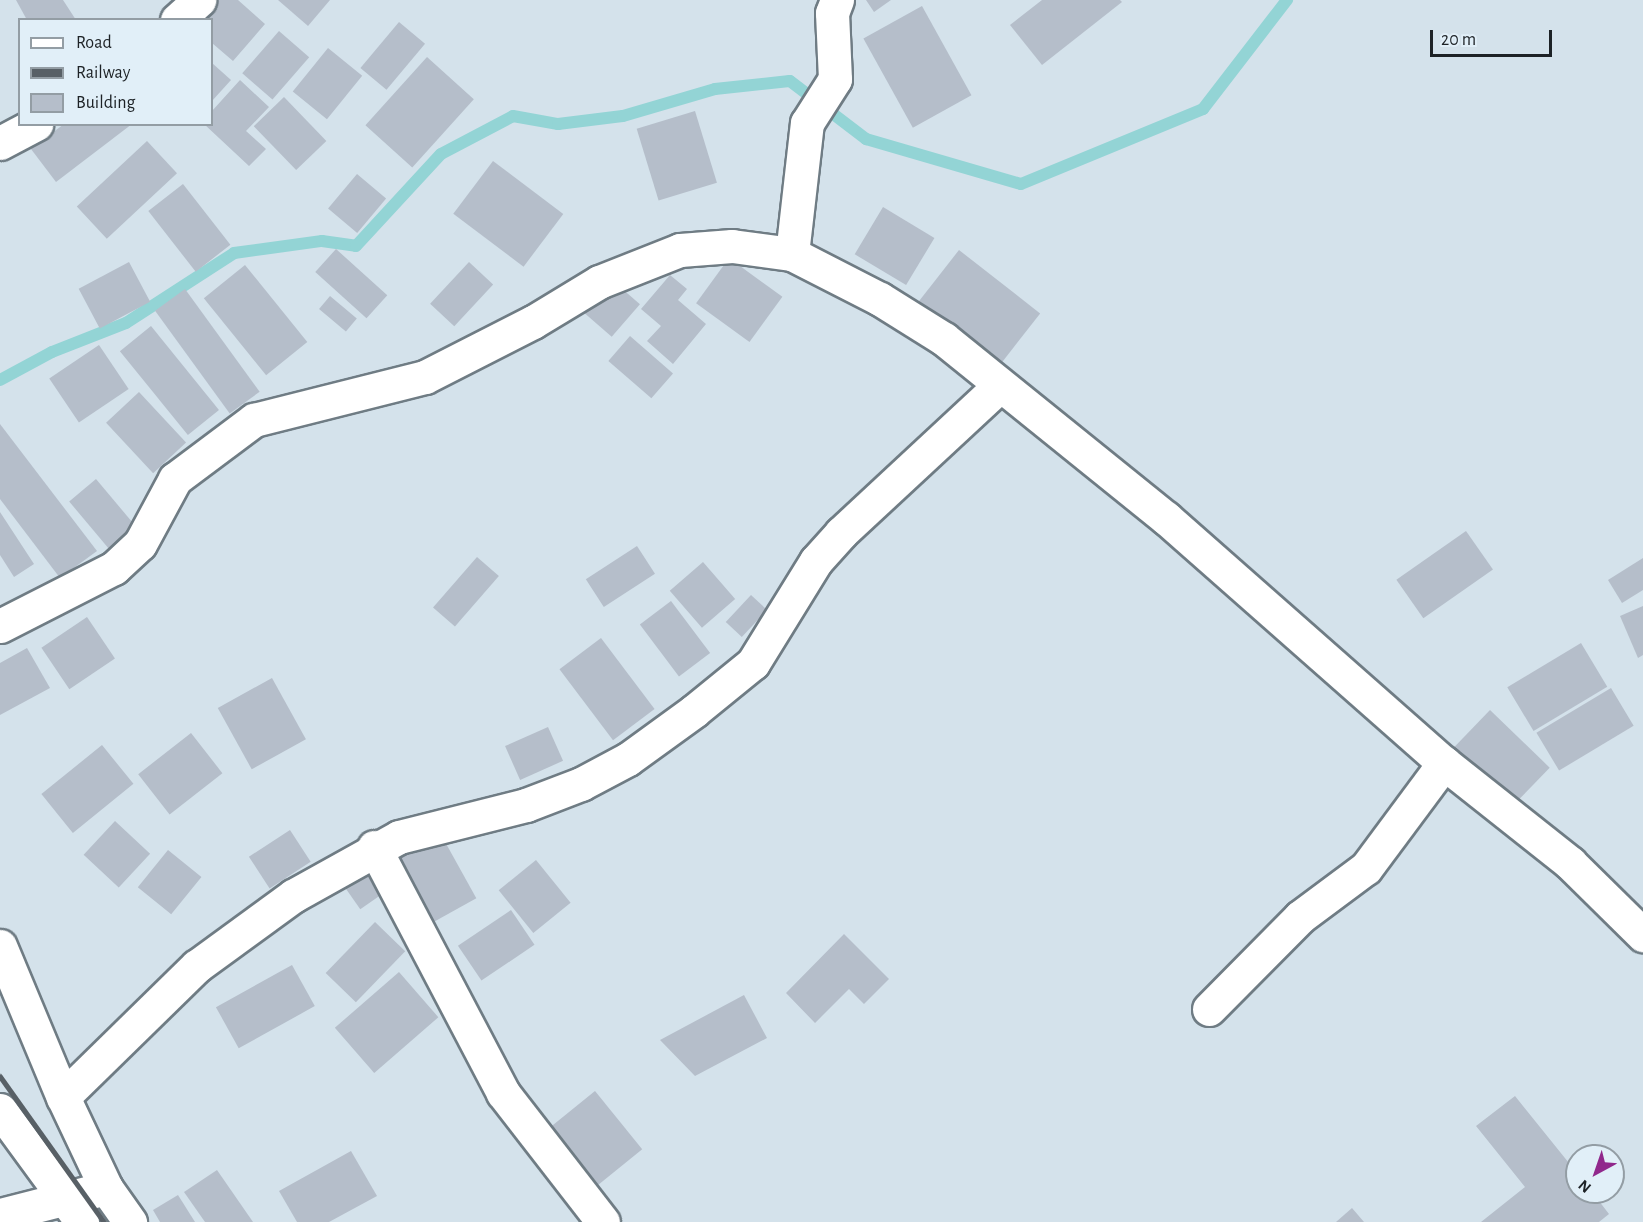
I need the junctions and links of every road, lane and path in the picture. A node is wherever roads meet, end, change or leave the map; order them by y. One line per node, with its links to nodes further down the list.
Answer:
1 (199, 0): 3 (street)
2 (837, 0): 6 (street)
3 (179, 18)
4 (32, 126): 5 (street)
5 (0, 143)
6 (792, 254): 7 (street); 8 (street)
7 (1000, 386): 9 (street); 10 (street)
8 (0, 626)
9 (1444, 763): 11 (street); 13 (street)
10 (374, 847): 14 (street); 20 (street)
11 (1643, 935)
12 (0, 946): 14 (street)
13 (1209, 1009)
14 (63, 1097): 17 (street)
15 (0, 1110): 16 (street)
16 (10, 1142): 17 (street)
17 (85, 1201): 18 (street); 19 (street)
18 (0, 1215)
19 (130, 1222)
20 (603, 1222)

